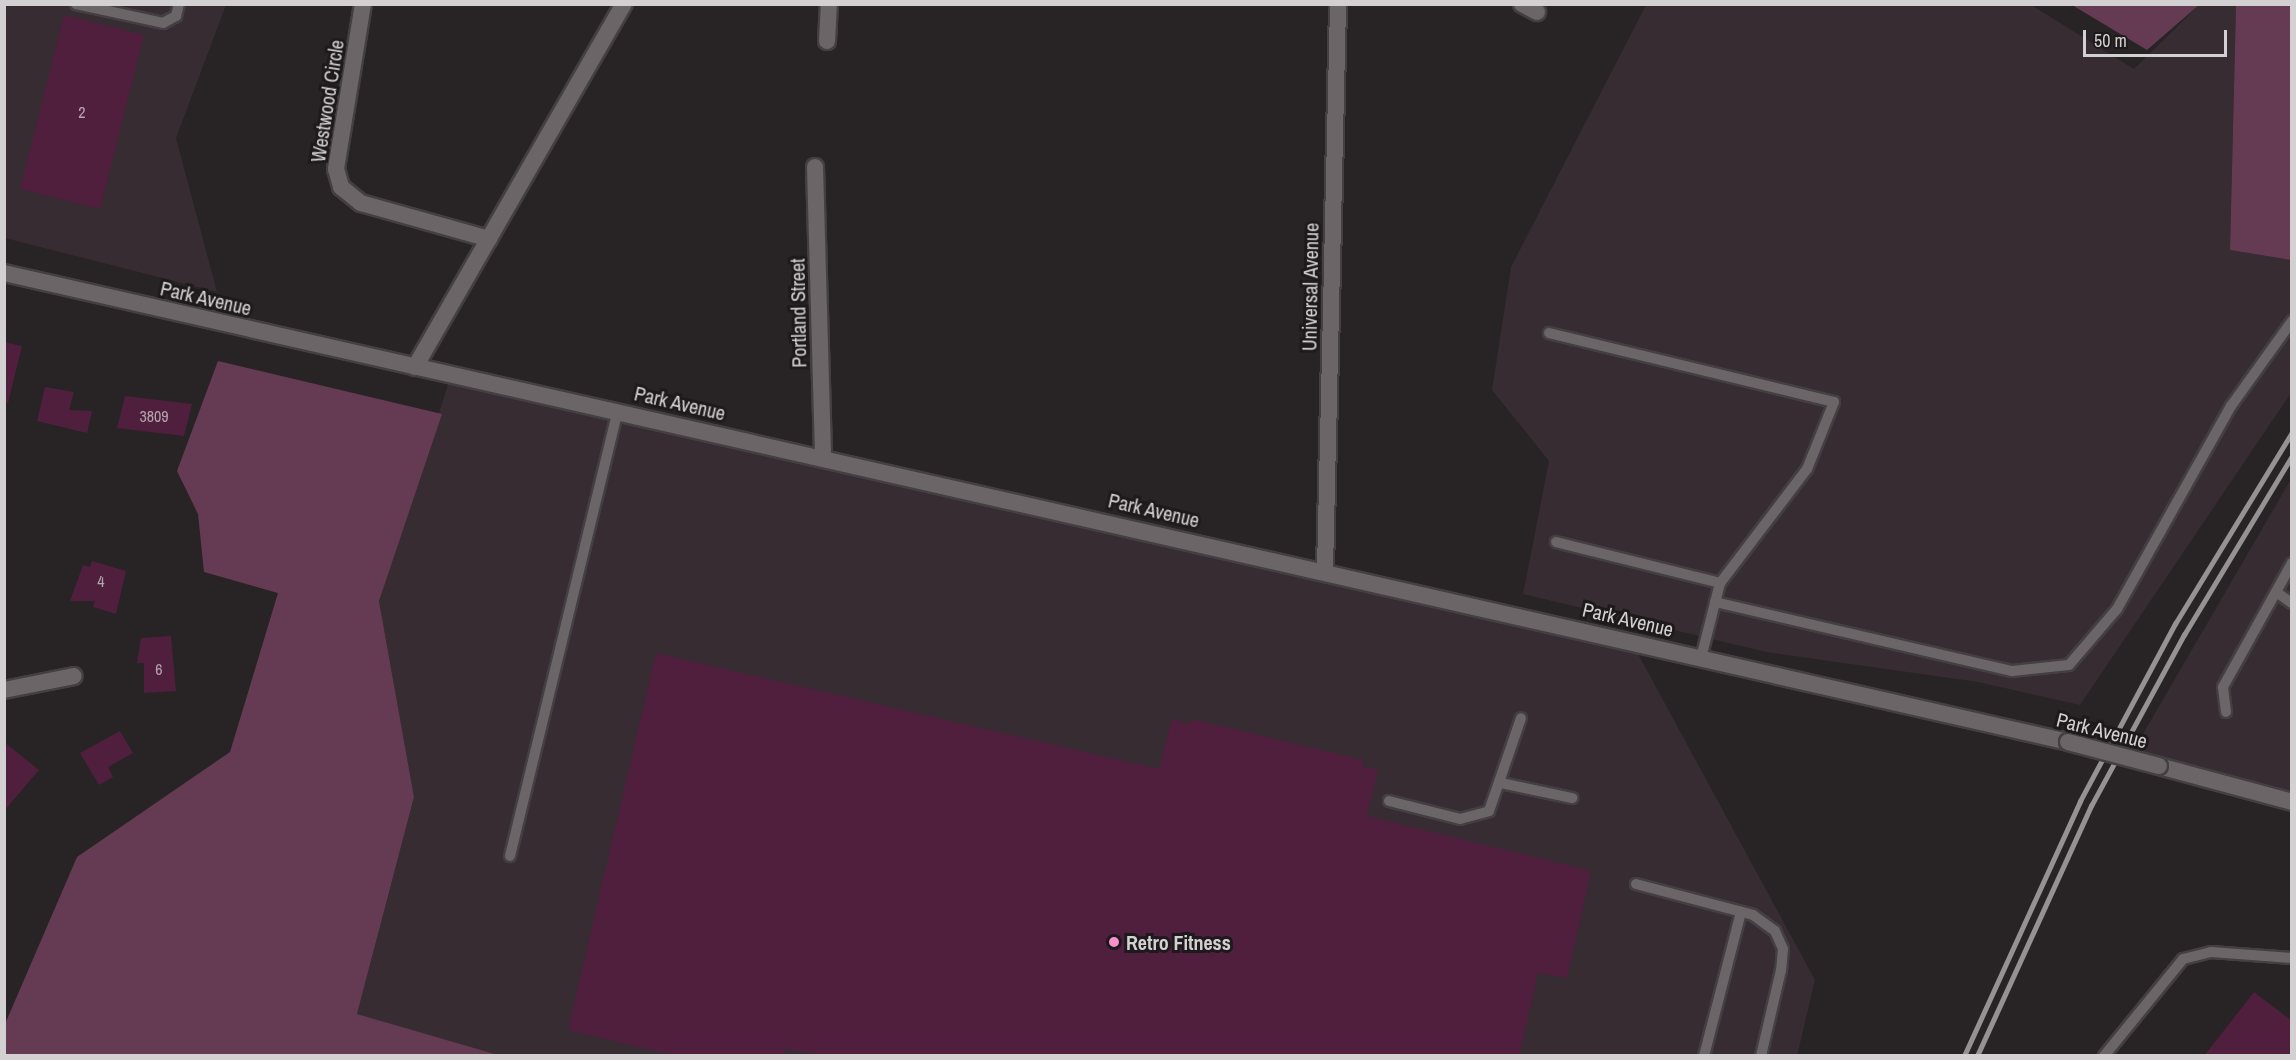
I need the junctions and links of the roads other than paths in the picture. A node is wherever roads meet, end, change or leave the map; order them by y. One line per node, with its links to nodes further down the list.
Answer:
1 (76, 4): 2 (lane)
2 (179, 4)
3 (363, 4): 11 (street, Westwood Circle)
4 (624, 4): 11 (street)
5 (829, 4): 9 (street)
6 (1338, 4): 20 (street, Universal Avenue)
7 (1522, 4): 8 (street)
8 (1537, 12)
9 (828, 41)
10 (815, 167): 17 (street, Portland Street)
11 (489, 239): 15 (street)
12 (4, 273): 15 (street, Park Avenue)
13 (2292, 321): 23 (lane)
14 (1549, 333): 21 (lane)
15 (416, 367): 16 (street, Park Avenue)
16 (618, 411): 17 (street, Park Avenue); 34 (lane)
17 (823, 458): 20 (street, Park Avenue)
18 (1556, 542): 21 (lane)
19 (2292, 563): 22 (lane)
20 (1324, 570): 25 (street, Park Avenue)
21 (1720, 583): 23 (lane)
22 (2276, 592): 24 (lane); 28 (lane)
23 (1715, 602): 25 (lane)
24 (2292, 603)
25 (1701, 658): 33 (street, Park Avenue, bridge)
26 (74, 676): 27 (street)
27 (4, 690)
28 (2226, 712)
29 (1521, 718): 30 (lane)
30 (1501, 783): 31 (lane); 32 (lane)
31 (1572, 798)
32 (1389, 801)
33 (2292, 802)
34 (510, 856)
35 (1636, 884): 36 (lane)
36 (1741, 912): 38 (lane); 39 (lane)
37 (2292, 958): 40 (lane)
38 (1704, 1056)
39 (1761, 1056)
40 (2104, 1056)

